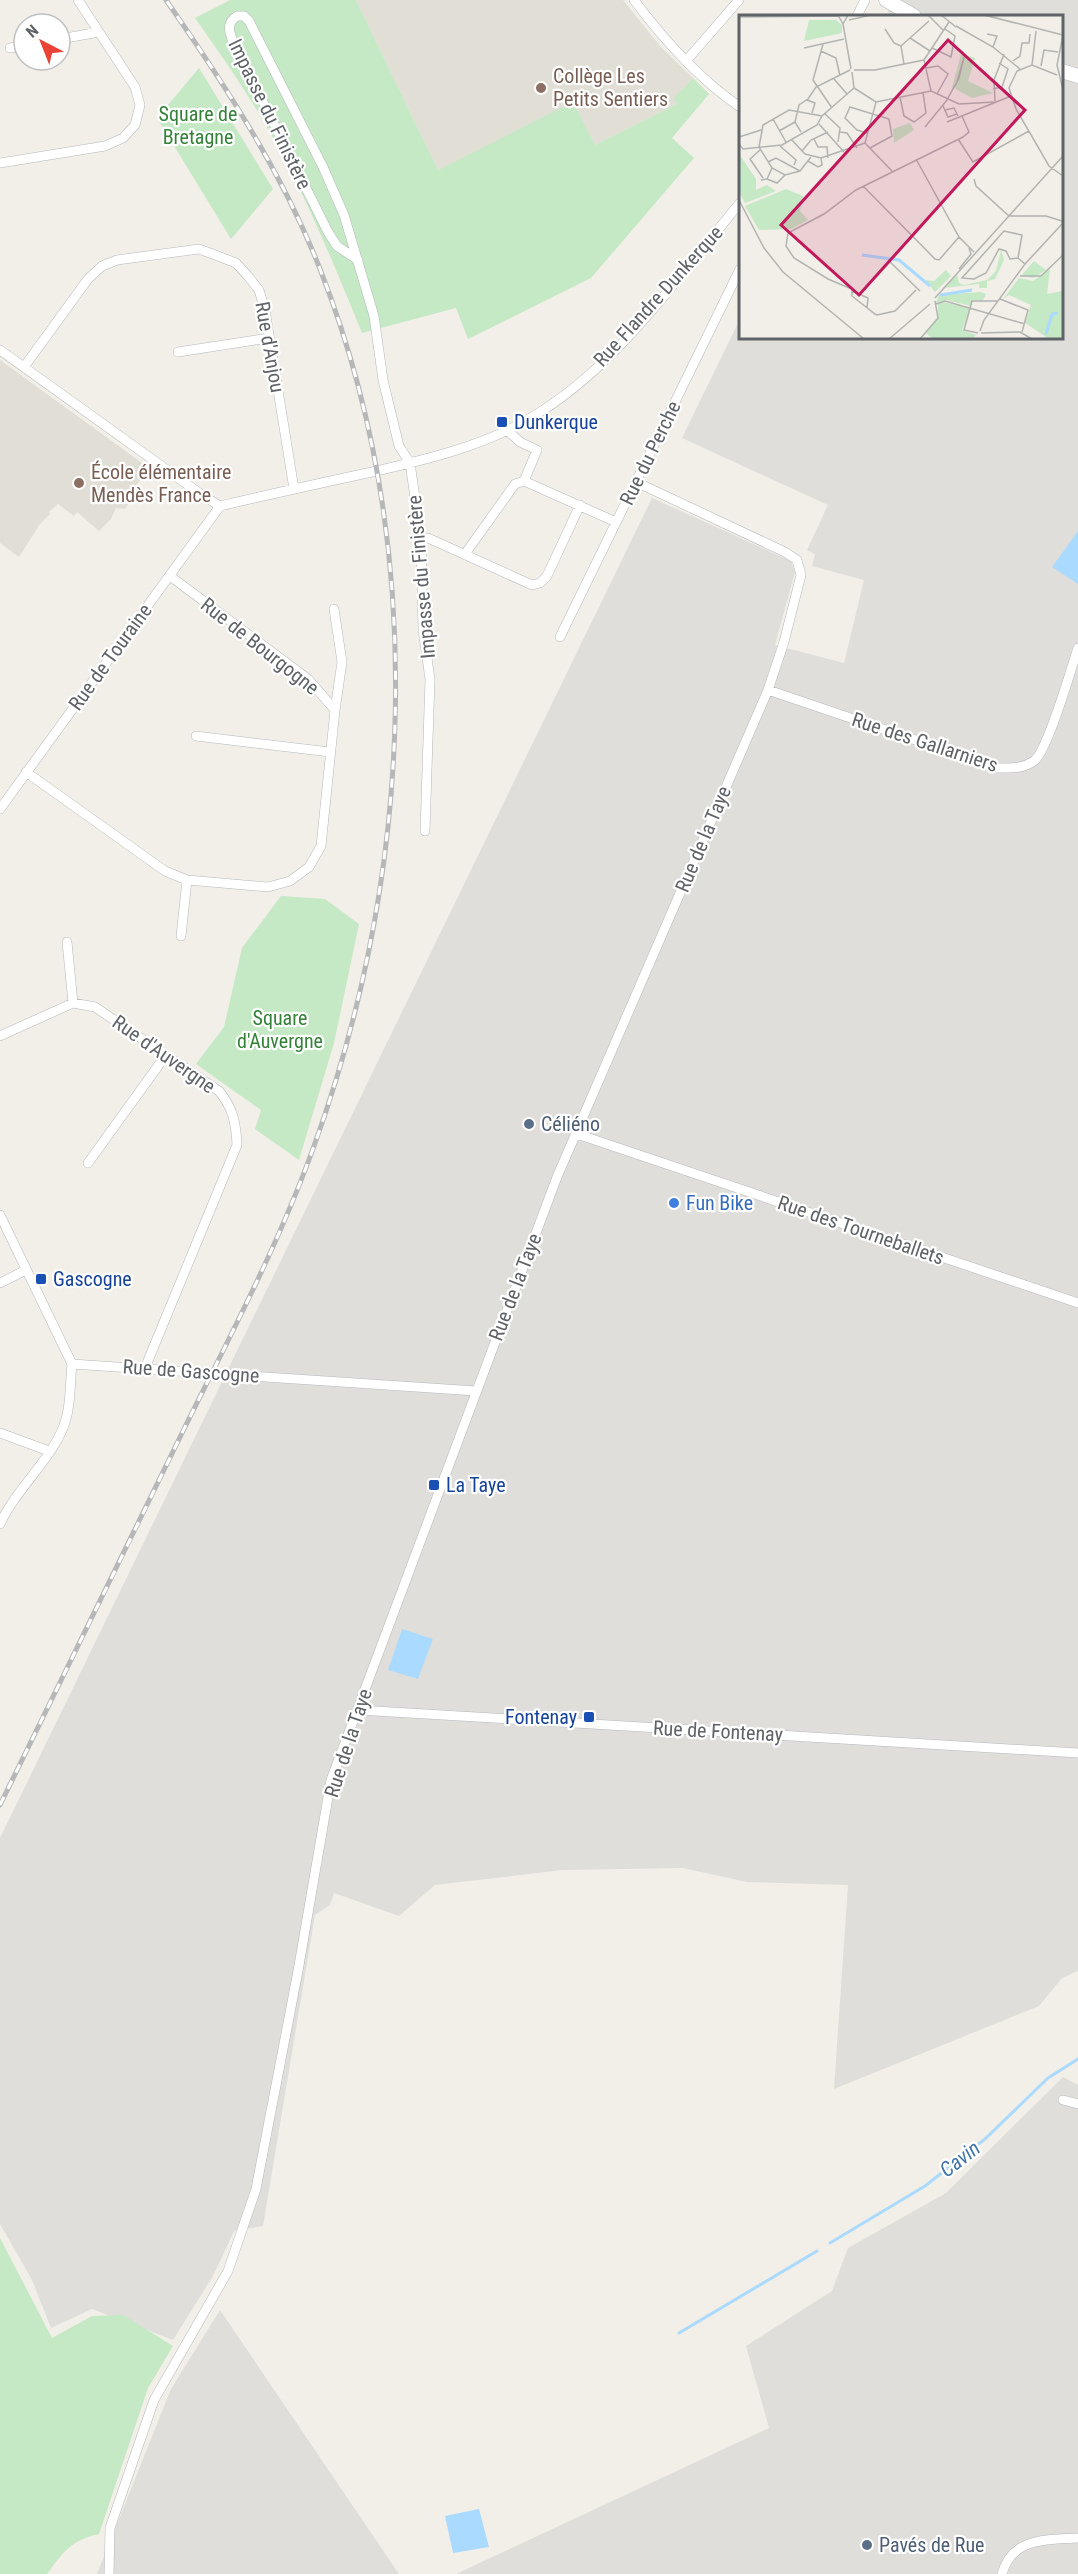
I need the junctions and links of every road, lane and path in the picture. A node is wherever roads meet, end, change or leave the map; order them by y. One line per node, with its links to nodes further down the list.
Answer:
1 (78, 0): 8 (street)
2 (634, 0): 10 (street)
3 (739, 0): 10 (street)
4 (865, 0): 6 (street)
5 (886, 0): 7 (street)
6 (857, 15)
7 (912, 15)
8 (99, 32): 9 (street); 14 (street)
9 (72, 37)
10 (686, 61): 13 (street)
11 (1063, 71): 12 (street)
12 (1078, 76)
13 (739, 106)
14 (0, 163)
15 (739, 205): 22 (street, Rue Flandre Dunkerque)
16 (358, 260): 16 (street, Impasse du Finistère); 23 (street, Impasse du Finistère)
17 (739, 273): 25 (street, Rue du Perche)
18 (269, 338): 20 (street); 21 (street, Rue d'Anjou); 26 (street, Rue d'Anjou)
19 (0, 350): 21 (street)
20 (178, 352)
21 (24, 367): 28 (street)
22 (507, 430): 23 (street, Rue Flandre Dunkerque); 24 (street)
23 (410, 463): 26 (street, Rue Flandre Dunkerque); 30 (street, Impasse du Finistère)
24 (524, 481): 27 (street); 31 (street)
25 (636, 482): 29 (street, Rue du Perche); 36 (street, Rue de la Taye)
26 (294, 489): 28 (street, Rue Flandre Dunkerque)
27 (580, 505): 29 (street); 31 (street)
28 (220, 506): 32 (street, Rue de Touraine)
29 (616, 522): 34 (street, Rue du Perche)
30 (422, 539): 31 (street); 42 (street, Impasse du Finistère)
31 (465, 554)
32 (170, 576): 37 (street, Rue de Bourgogne); 40 (street, Rue de Touraine)
33 (334, 609): 37 (street)
34 (560, 637)
35 (1078, 648): 36 (street, Rue des Gallarniers)
36 (768, 690): 49 (street, Rue de la Taye)
37 (335, 710): 39 (street, Rue de Bourgogne)
38 (196, 736): 39 (street)
39 (330, 752): 43 (street, Rue de Bourgogne)
40 (26, 772): 41 (street, Rue de Touraine); 43 (street, Rue de Bourgogne)
41 (0, 809)
42 (425, 831)
43 (187, 880): 44 (street)
44 (181, 936)
45 (67, 942): 46 (street)
46 (73, 1003): 47 (street); 48 (street, Rue d'Auvergne)
47 (0, 1036)
48 (166, 1055): 50 (street); 56 (street, Rue d'Auvergne)
49 (577, 1134): 54 (street, Rue des Tourneballets); 57 (street, Rue de la Taye)
50 (88, 1163)
51 (0, 1215): 52 (street)
52 (26, 1270): 53 (street); 55 (street)
53 (0, 1283)
54 (1078, 1303)
55 (72, 1364): 56 (street, Rue de Gascogne); 59 (street)
56 (145, 1368): 57 (street, Rue de Gascogne)
57 (476, 1391): 61 (street, Rue de la Taye)
58 (0, 1433): 59 (street)
59 (50, 1451): 60 (street)
60 (0, 1524)
61 (358, 1710): 62 (street, Rue de Fontenay); 67 (street, Rue de la Taye)
62 (1078, 1753)
63 (1063, 2100): 64 (street)
64 (1078, 2104)
65 (1078, 2538): 66 (street)
66 (1003, 2570): 68 (street)
67 (109, 2574)
68 (996, 2574)

